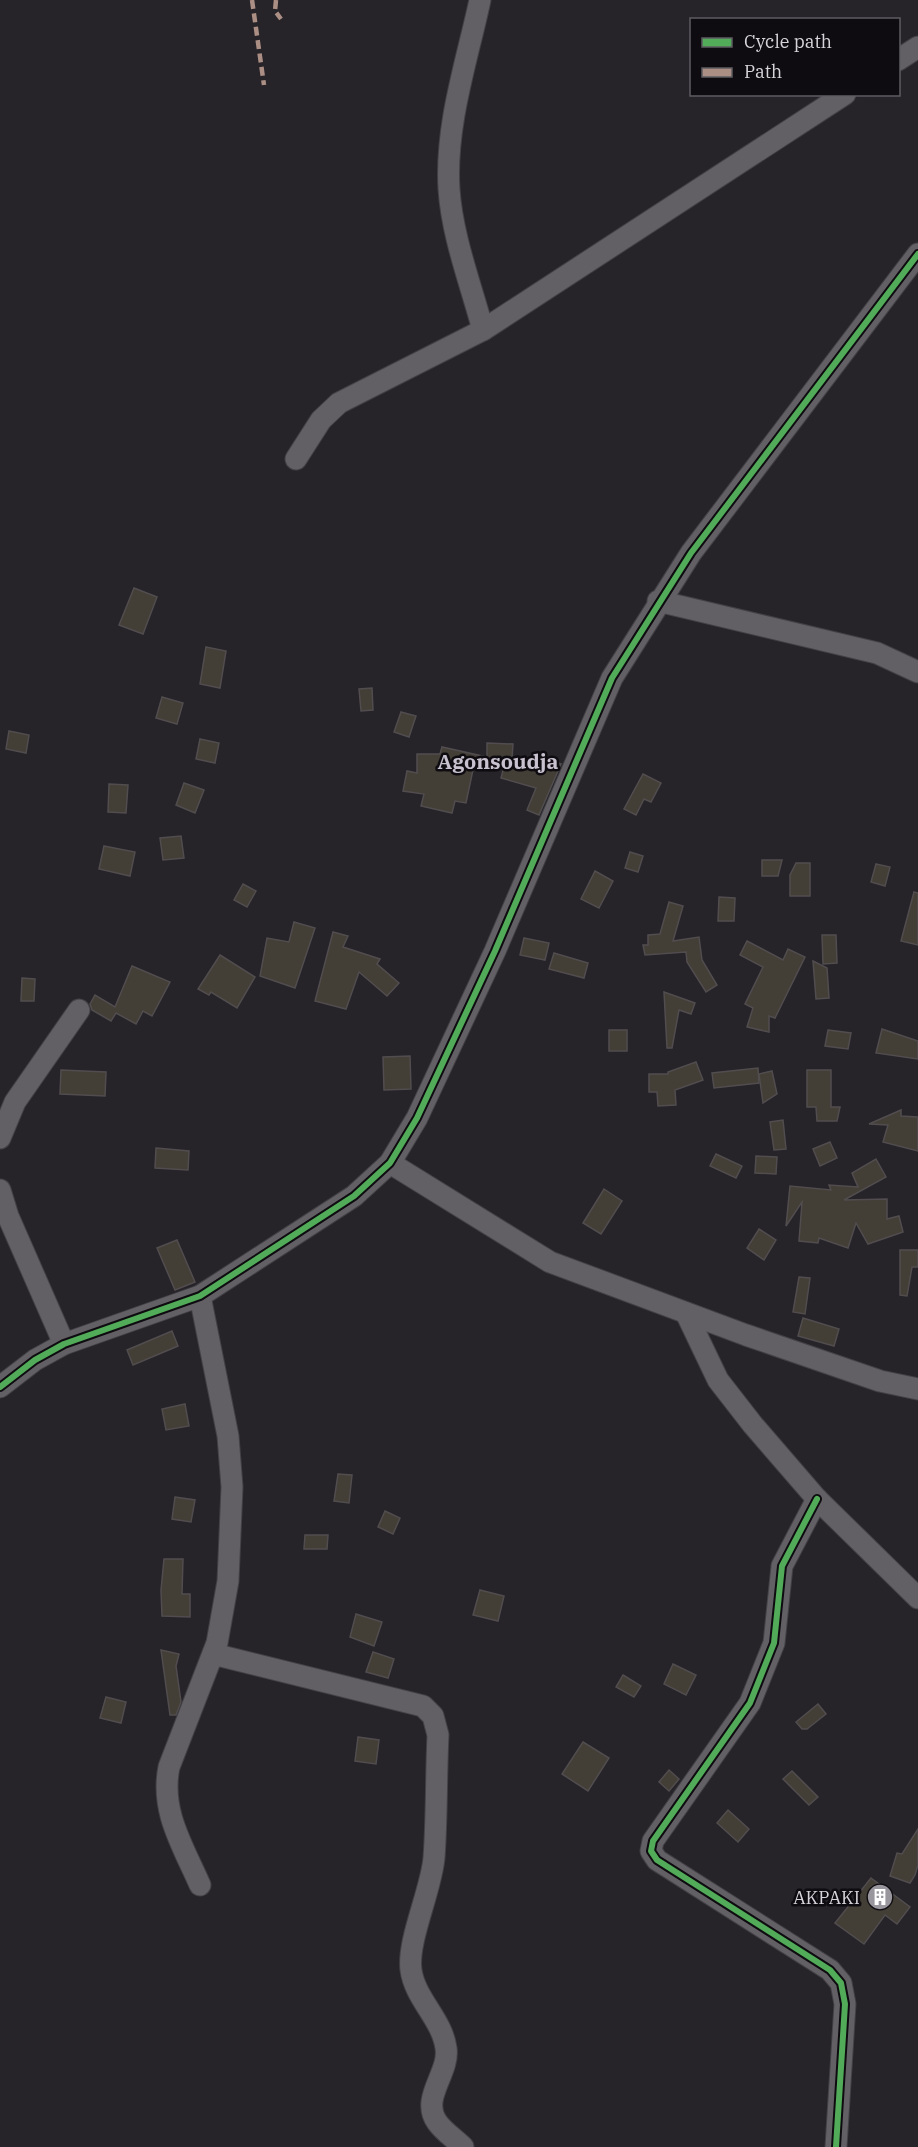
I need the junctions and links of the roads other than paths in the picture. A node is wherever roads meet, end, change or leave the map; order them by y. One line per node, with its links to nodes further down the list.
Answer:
1 (480, 0): 6 (street)
2 (918, 47): 3 (street)
3 (900, 59)
4 (842, 96): 6 (street)
5 (918, 254): 8 (street)
6 (483, 330): 7 (street)
7 (296, 459)
8 (658, 601): 9 (street); 12 (street)
9 (918, 672)
10 (80, 1010): 11 (street)
11 (0, 1138)
12 (390, 1163): 14 (street); 15 (street)
13 (0, 1190): 16 (street)
14 (200, 1296): 16 (street); 21 (street)
15 (686, 1313): 18 (street); 19 (street)
16 (64, 1344): 17 (street)
17 (0, 1387)
18 (918, 1389)
19 (817, 1499): 20 (street); 24 (street)
20 (918, 1598)
21 (213, 1654): 22 (street); 23 (street)
22 (200, 1885)
23 (463, 2147)
24 (836, 2147)

